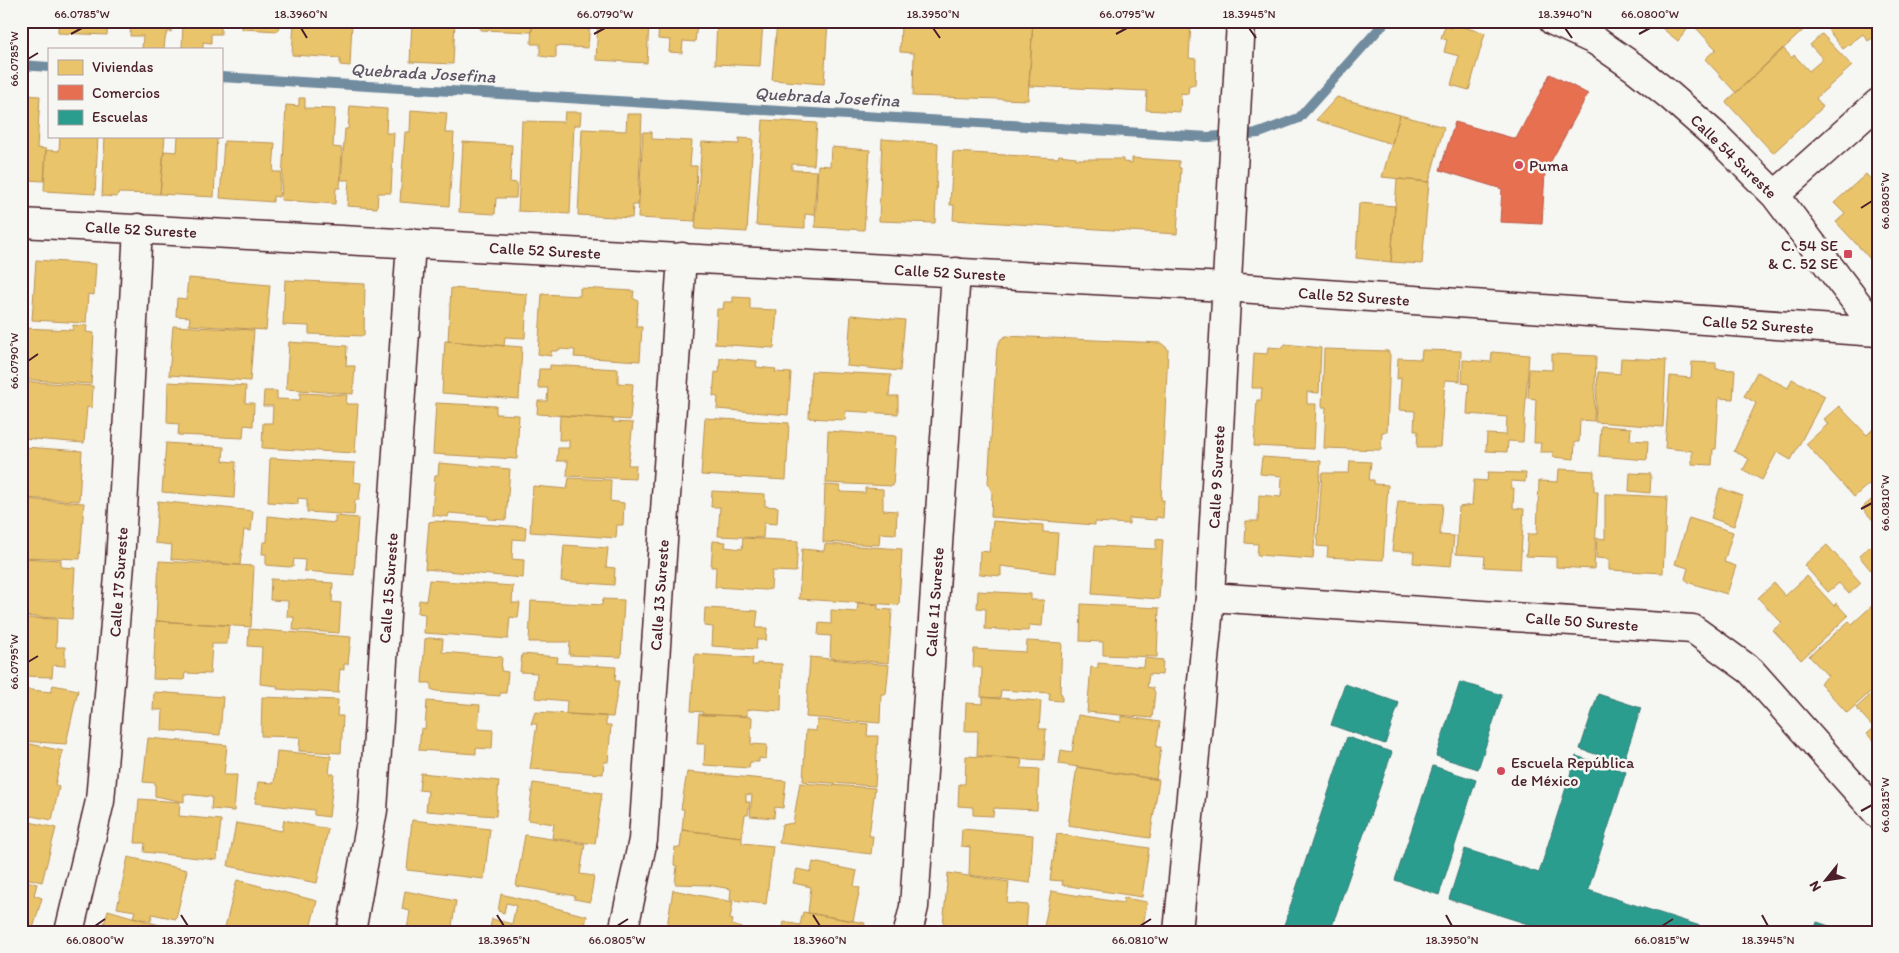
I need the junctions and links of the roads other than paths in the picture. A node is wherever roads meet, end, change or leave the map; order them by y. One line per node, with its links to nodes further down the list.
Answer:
1 (1241, 21): 10 (street, Calle 9 Sureste)
2 (1553, 21): 4 (street, Calle 54 Sureste)
3 (1878, 103): 4 (street)
4 (1775, 195): 11 (street, Calle 54 Sureste)
5 (21, 222): 6 (street, Calle 52 Sureste)
6 (138, 228): 7 (street, Calle 52 Sureste); 14 (street, Calle 17 Sureste)
7 (411, 243): 8 (street, Calle 52 Sureste); 15 (street, Calle 15 Sureste)
8 (682, 256): 9 (street, Calle 52 Sureste); 16 (street, Calle 13 Sureste)
9 (956, 272): 10 (street, Calle 52 Sureste); 17 (street, Calle 11 Sureste)
10 (1225, 287): 11 (street, Calle 52 Sureste); 12 (street, Calle 9 Sureste)
11 (1878, 332)
12 (1210, 597): 13 (street, Calle 50 Sureste); 18 (street, Calle 9 Sureste)
13 (1878, 814)
14 (69, 932)
15 (351, 932)
16 (623, 932)
17 (908, 932)
18 (1178, 932)

